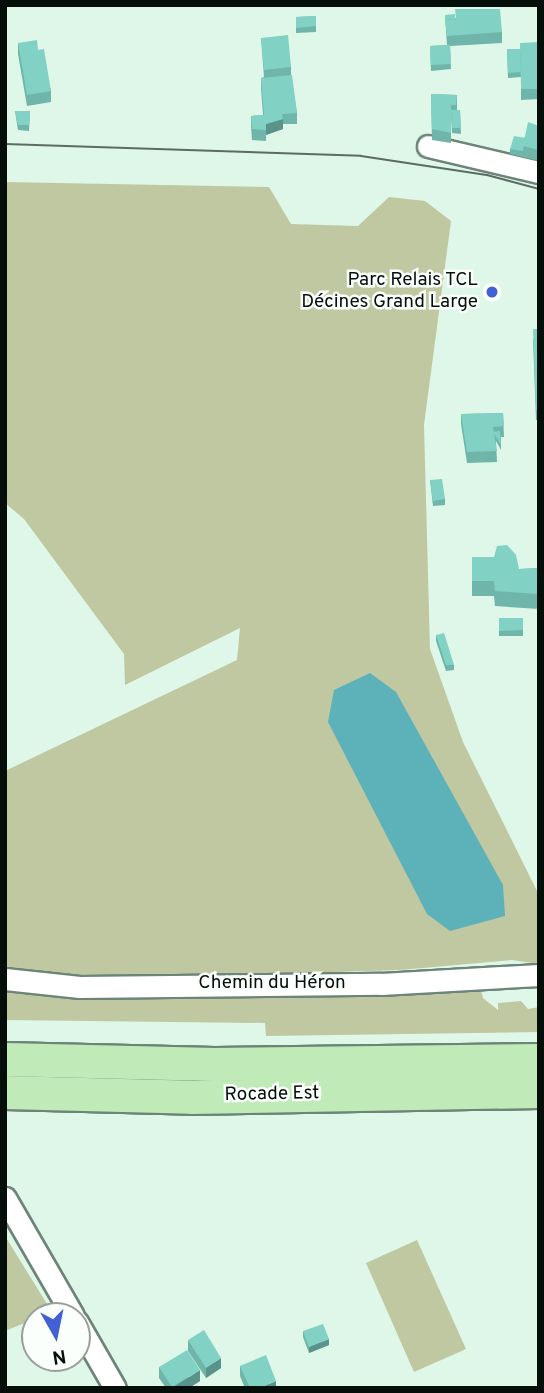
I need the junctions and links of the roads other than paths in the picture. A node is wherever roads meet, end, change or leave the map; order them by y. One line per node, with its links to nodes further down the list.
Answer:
1 (428, 146): 2 (street)
2 (539, 172)
3 (539, 975): 4 (street, Chemin du Héron)
4 (5, 979)
5 (5, 1059): 6 (highway, Rocade Est)
6 (539, 1060)
7 (539, 1091): 8 (highway, Rocade Est)
8 (5, 1092)
9 (5, 1198): 10 (street)
10 (66, 1302)
11 (91, 1346): 12 (street)
12 (115, 1388)

